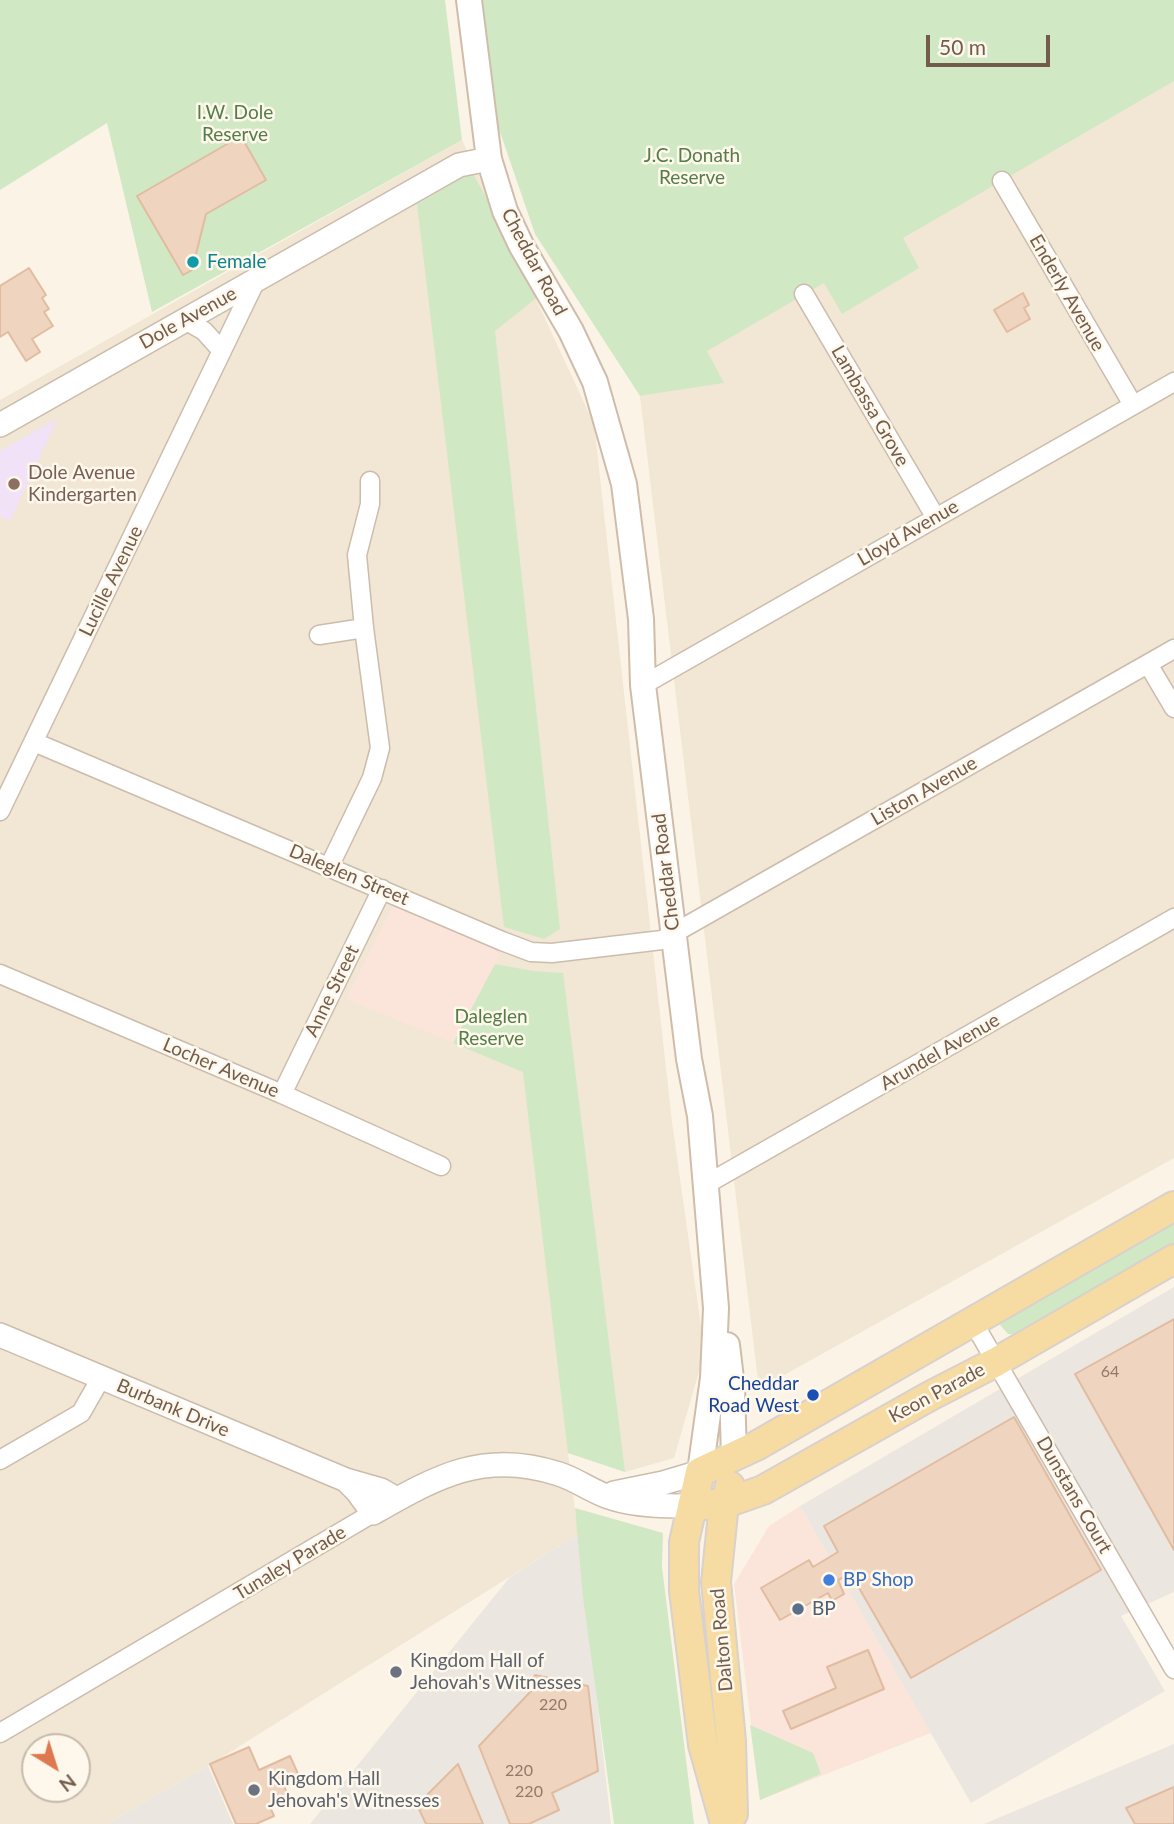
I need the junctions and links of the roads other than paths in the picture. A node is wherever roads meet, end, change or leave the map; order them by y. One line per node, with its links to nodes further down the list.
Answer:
1 (469, 0): 2 (main road, Cheddar Road)
2 (489, 159): 4 (street, Dole Avenue); 17 (main road, Cheddar Road)
3 (1002, 181): 9 (street, Enderly Avenue)
4 (256, 281): 6 (street, Dole Avenue); 7 (street, Lucille Avenue)
5 (804, 294): 12 (street, Lambassa Grove)
6 (185, 320): 7 (street); 10 (street, Dole Avenue)
7 (222, 351): 19 (street, Lucille Avenue)
8 (1174, 382): 9 (street, Lloyd Avenue)
9 (1133, 405): 12 (street, Lloyd Avenue)
10 (0, 425)
11 (370, 481): 13 (street)
12 (936, 518): 17 (street, Lloyd Avenue)
13 (363, 628): 14 (street); 21 (street)
14 (318, 635)
15 (1174, 649): 16 (street, Liston Avenue)
16 (1148, 664): 18 (street); 24 (street, Liston Avenue)
17 (643, 685): 24 (main road, Cheddar Road)
18 (1174, 708)
19 (34, 742): 20 (street, Lucille Avenue); 21 (street, Daleglen Street)
20 (0, 811)
21 (329, 867): 22 (street, Daleglen Street)
22 (382, 889): 24 (street, Daleglen Street); 26 (street, Anne Street)
23 (1174, 918): 28 (street, Arundel Avenue)
24 (673, 933): 28 (main road, Cheddar Road)
25 (0, 974): 26 (street, Locher Avenue)
26 (282, 1094): 27 (street, Locher Avenue)
27 (441, 1166)
28 (705, 1185): 31 (main road, Cheddar Road)
29 (1174, 1206): 32 (main road)
30 (1174, 1259): 34 (main road, Keon Parade)
31 (716, 1308): 36 (main road, Cheddar Road); 38 (main road, Cheddar Road)
32 (972, 1322): 34 (street, Dunstans Court); 36 (main road)
33 (0, 1335): 35 (street, Burbank Drive)
34 (996, 1362): 42 (main road, Keon Parade); 45 (street, Dunstans Court)
35 (100, 1378): 37 (street); 39 (street, Burbank Drive)
36 (734, 1458): 38 (main road); 42 (main road, Dalton Road)
37 (0, 1460)
38 (700, 1472): 40 (street, Tunaley Parade); 43 (main road, Dalton Road)
39 (346, 1480): 41 (street, Burbank Drive); 44 (street, Burbank Drive)
40 (597, 1492): 41 (street, Tunaley Parade); 43 (street, Tunaley Parade)
41 (397, 1499): 44 (street, Tunaley Parade)
42 (726, 1503): 43 (main road, Keon Parade); 48 (main road, Dalton Road)
43 (692, 1506): 47 (main road, Dalton Road)
44 (373, 1513): 46 (street, Tunaley Parade)
45 (1174, 1669)
46 (0, 1733)
47 (725, 1824)
48 (734, 1824)

